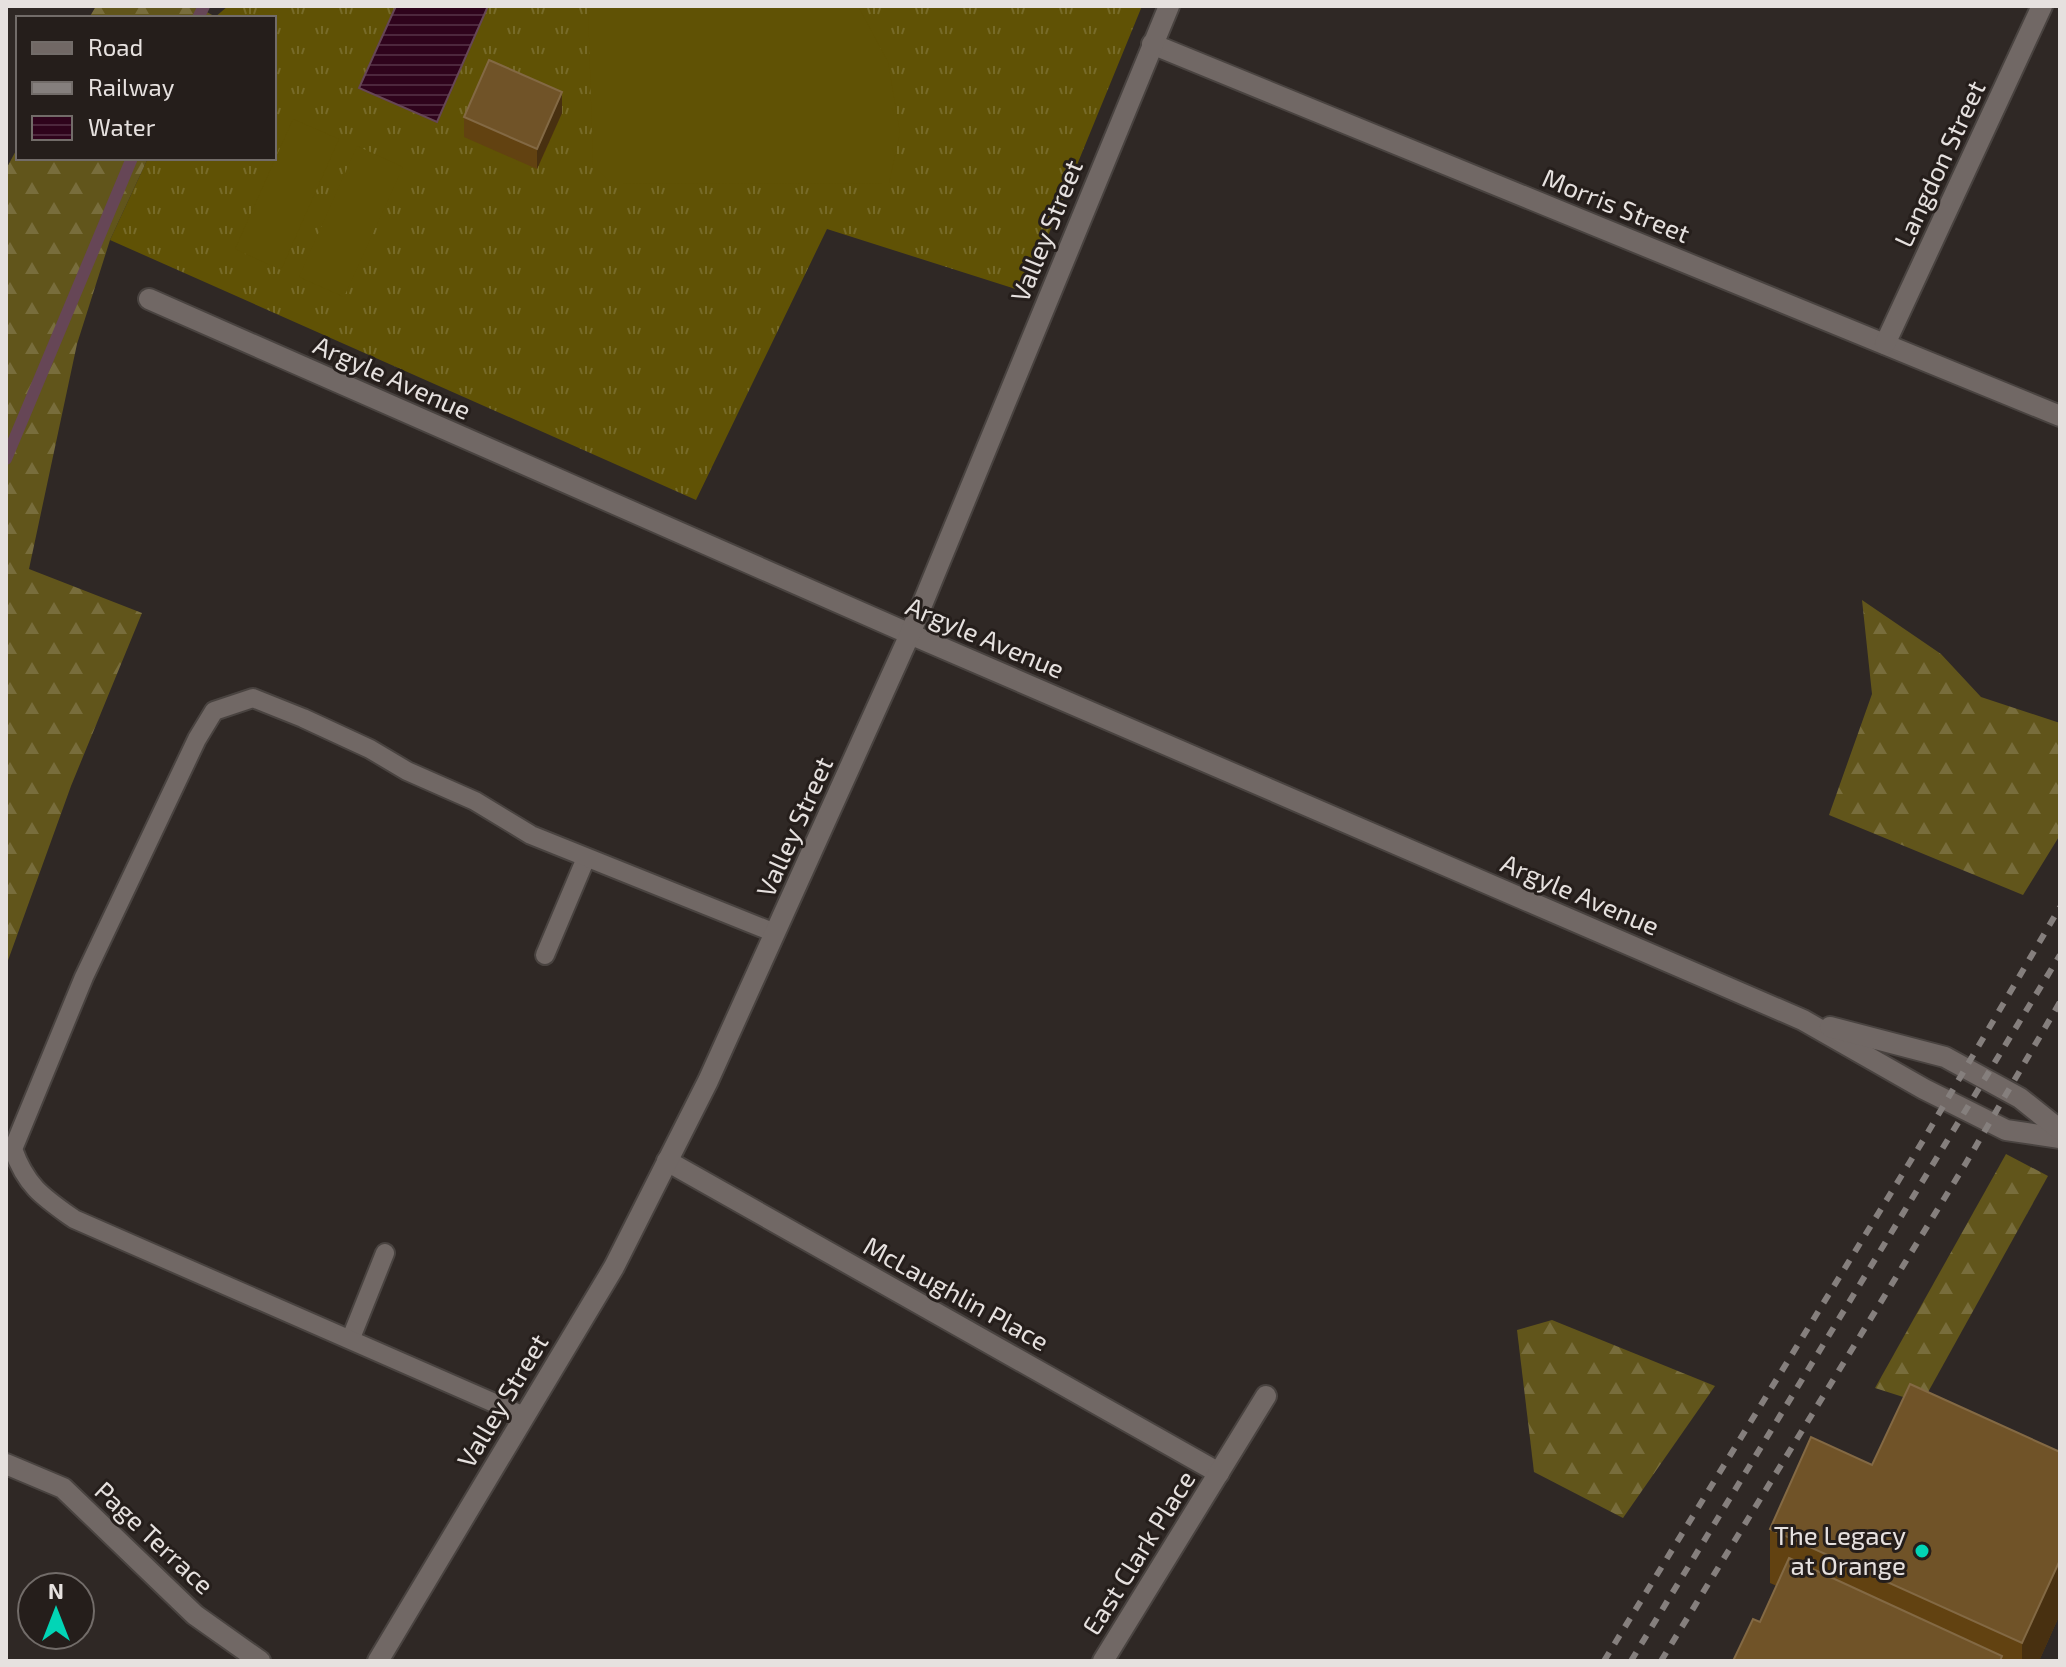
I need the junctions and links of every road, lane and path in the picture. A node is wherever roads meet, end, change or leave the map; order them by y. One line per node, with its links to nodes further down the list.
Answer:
1 (1169, 6): 3 (street, Valley Street)
2 (2042, 6): 5 (street, Langdon Street)
3 (1152, 44): 5 (street, Morris Street); 7 (street, Valley Street)
4 (149, 299): 7 (street, Argyle Avenue)
5 (1885, 344): 6 (street, Morris Street)
6 (2060, 416)
7 (910, 634): 9 (street, Valley Street); 11 (street, Argyle Avenue)
8 (586, 858): 9 (lane); 10 (lane); 16 (lane)
9 (775, 933): 14 (street, Valley Street)
10 (545, 955)
11 (1803, 1020): 12 (street, Argyle Avenue); 13 (street, Argyle Avenue)
12 (2060, 1130)
13 (2060, 1138)
14 (667, 1161): 18 (street, Valley Street); 20 (street, McLaughlin Place)
15 (385, 1253): 16 (lane)
16 (351, 1338): 18 (lane)
17 (1266, 1396): 20 (street, East Clark Place)
18 (524, 1416): 22 (street, Valley Street)
19 (6, 1464): 21 (street, Page Terrace)
20 (1219, 1473): 23 (street, East Clark Place)
21 (260, 1661)
22 (378, 1661)
23 (1103, 1661)

